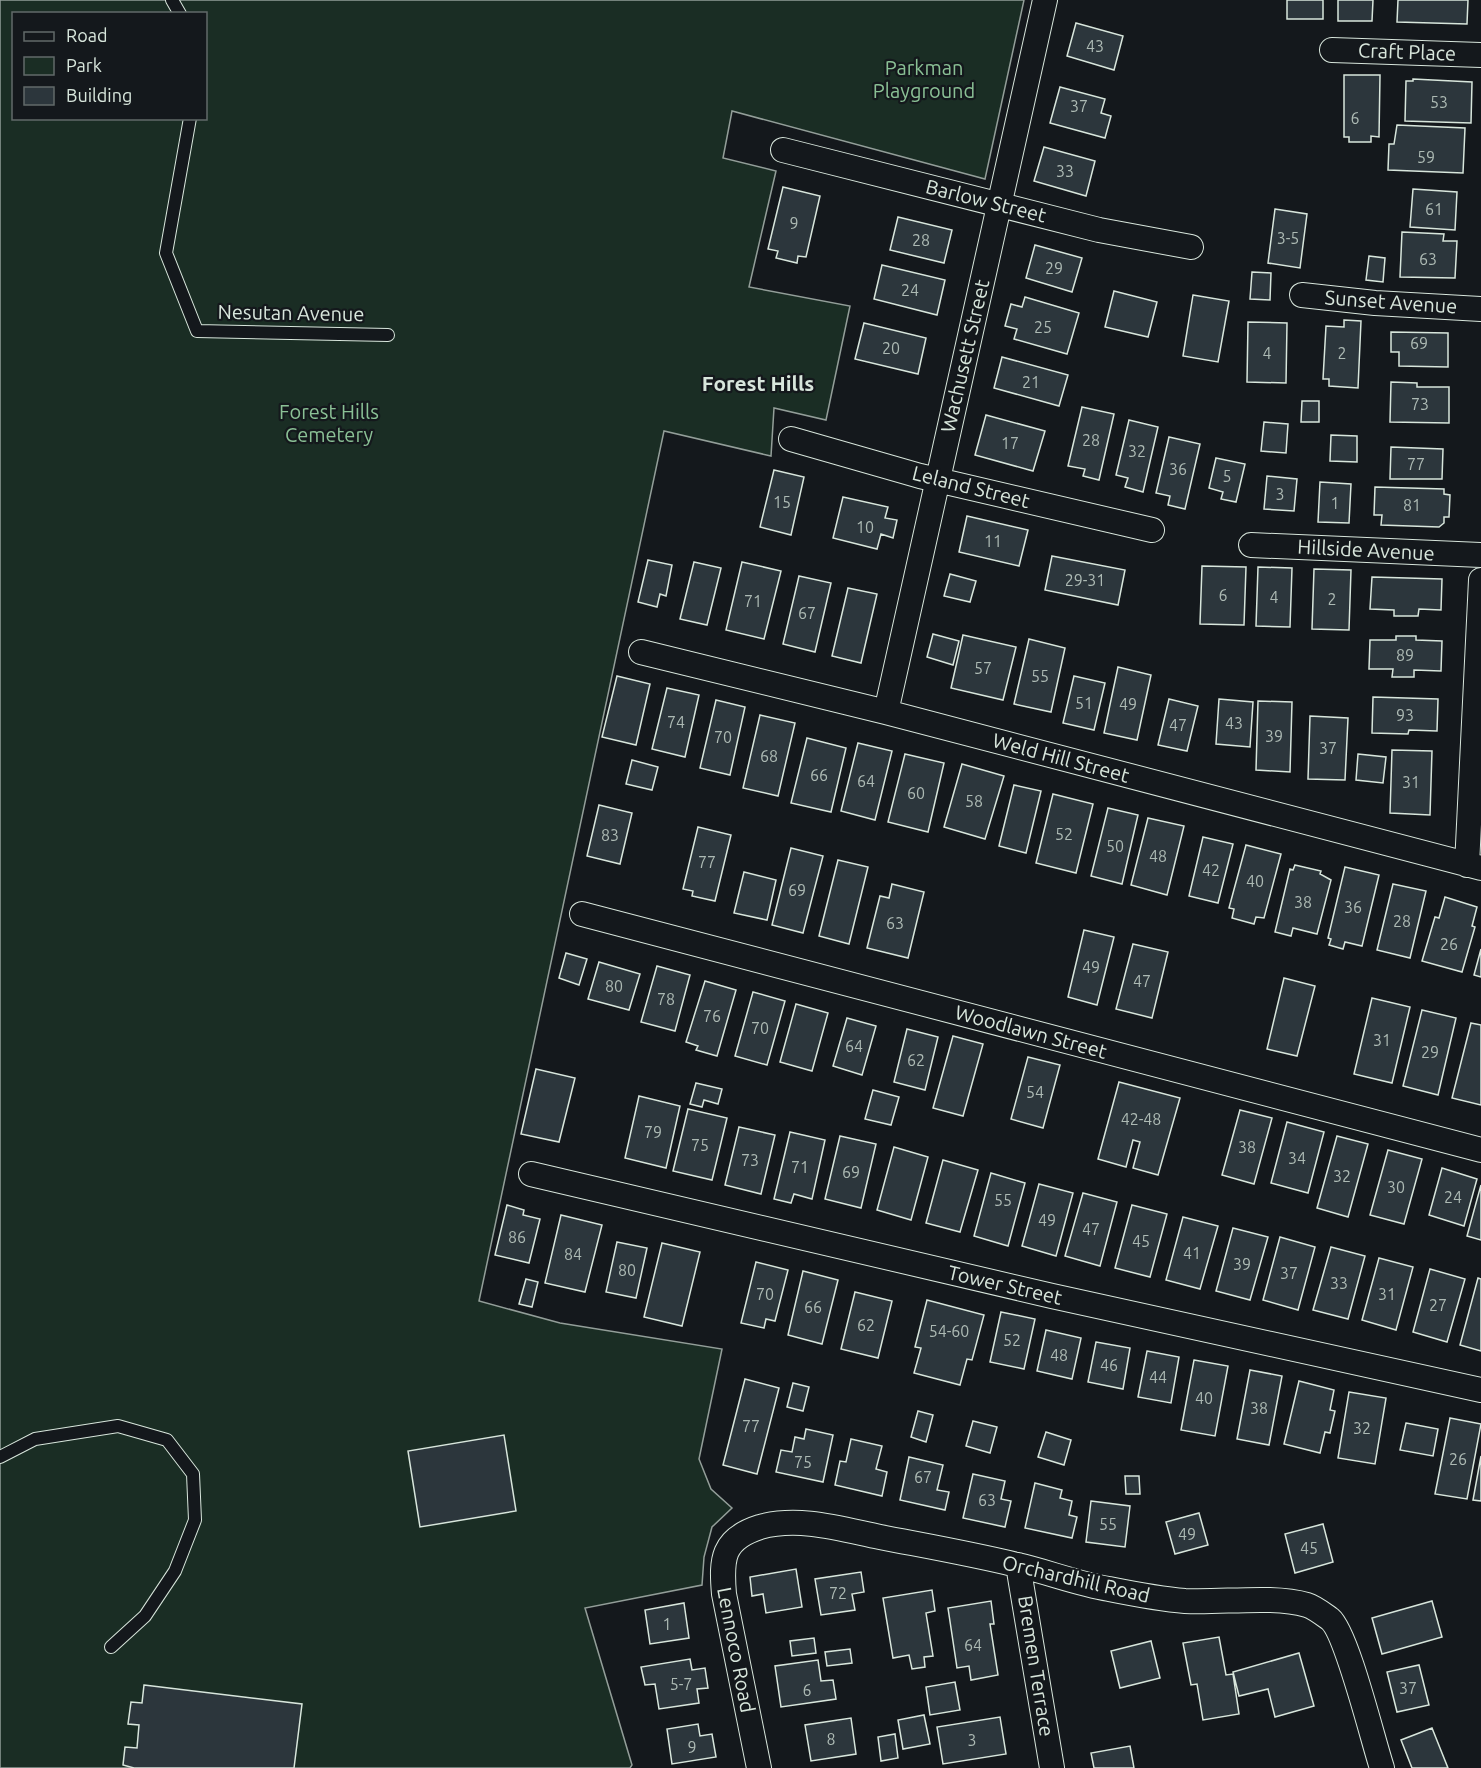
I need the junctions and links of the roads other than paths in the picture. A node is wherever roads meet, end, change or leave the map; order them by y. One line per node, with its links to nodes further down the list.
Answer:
1 (1045, 0): 6 (street, Wachusett Street)
2 (1332, 50): 3 (street, Craft Place)
3 (1481, 55)
4 (190, 120): 10 (lane, Nesutan Avenue)
5 (783, 150): 6 (street, Barlow Street)
6 (999, 204): 7 (street, Barlow Street); 12 (street, Wachusett Street)
7 (1191, 246)
8 (1302, 295): 9 (street, Sunset Avenue)
9 (1481, 309)
10 (388, 335)
11 (791, 439): 12 (street, Leland Street)
12 (938, 480): 13 (street, Leland Street); 18 (street, Wachusett Street)
13 (1152, 530)
14 (1251, 545): 15 (street, Hillside Avenue)
15 (1481, 555)
16 (1481, 580): 19 (street)
17 (641, 652): 18 (street, Weld Hill Street)
18 (886, 712): 19 (street, Weld Hill Street)
19 (1474, 866)
20 (582, 914): 21 (street, Woodlawn Street)
21 (1481, 1150)
22 (531, 1174): 23 (street, Tower Street)
23 (1481, 1390)
24 (0, 1457): 27 (lane)
25 (771, 1525): 26 (street, Orchardhill Road); 28 (street, Lennoco Road)
26 (1018, 1565): 29 (street, Bremen Terrace); 30 (street, Orchardhill Road)
27 (111, 1647)
28 (759, 1768)
29 (1052, 1768)
30 (1382, 1768)

